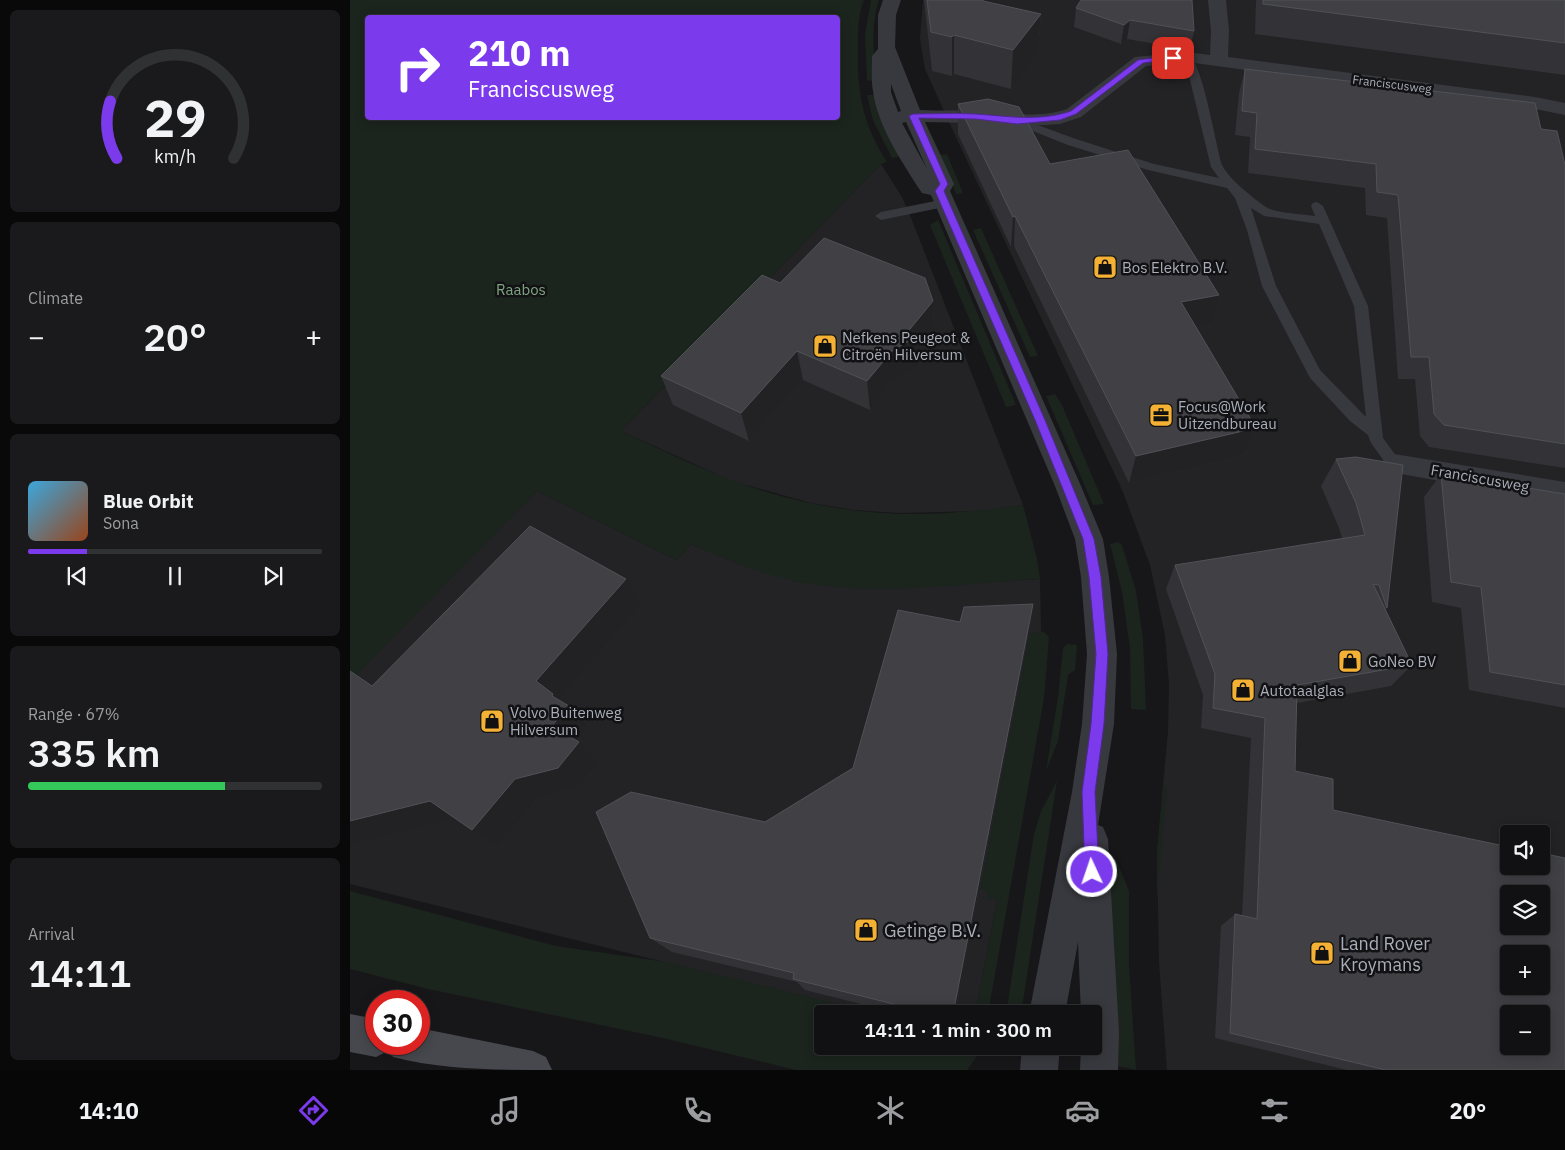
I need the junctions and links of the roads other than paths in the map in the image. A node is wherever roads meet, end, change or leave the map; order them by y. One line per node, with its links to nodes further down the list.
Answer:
1 (892, 0): 3 (street)
2 (1217, 0): 5 (street)
3 (887, 50): 7 (street); 8 (street)
4 (1188, 57): 5 (street, Franciscusweg); 9 (street, Franciscusweg); 10 (lane)
5 (1219, 62): 6 (street, Franciscusweg)
6 (1565, 109)
7 (913, 116): 8 (street, Franciscusweg); 9 (street, Franciscusweg); 11 (street)
8 (890, 118): 11 (street)
9 (1017, 121): 10 (lane)
10 (1230, 184): 14 (lane); 15 (lane)
11 (942, 197): 13 (lane); 18 (street)
12 (1317, 206): 14 (lane)
13 (881, 216)
14 (1324, 221): 15 (lane)
15 (1376, 434): 16 (lane)
16 (1394, 464): 17 (street, Franciscusweg)
17 (1565, 493)
18 (1088, 792): 19 (street); 26 (street)
19 (1049, 1005)
20 (350, 1033): 21 (main road)
21 (365, 1036)
22 (430, 1049): 24 (main road)
23 (1040, 1055): 25 (street)
24 (532, 1070)
25 (1039, 1070)
26 (1099, 1070)

